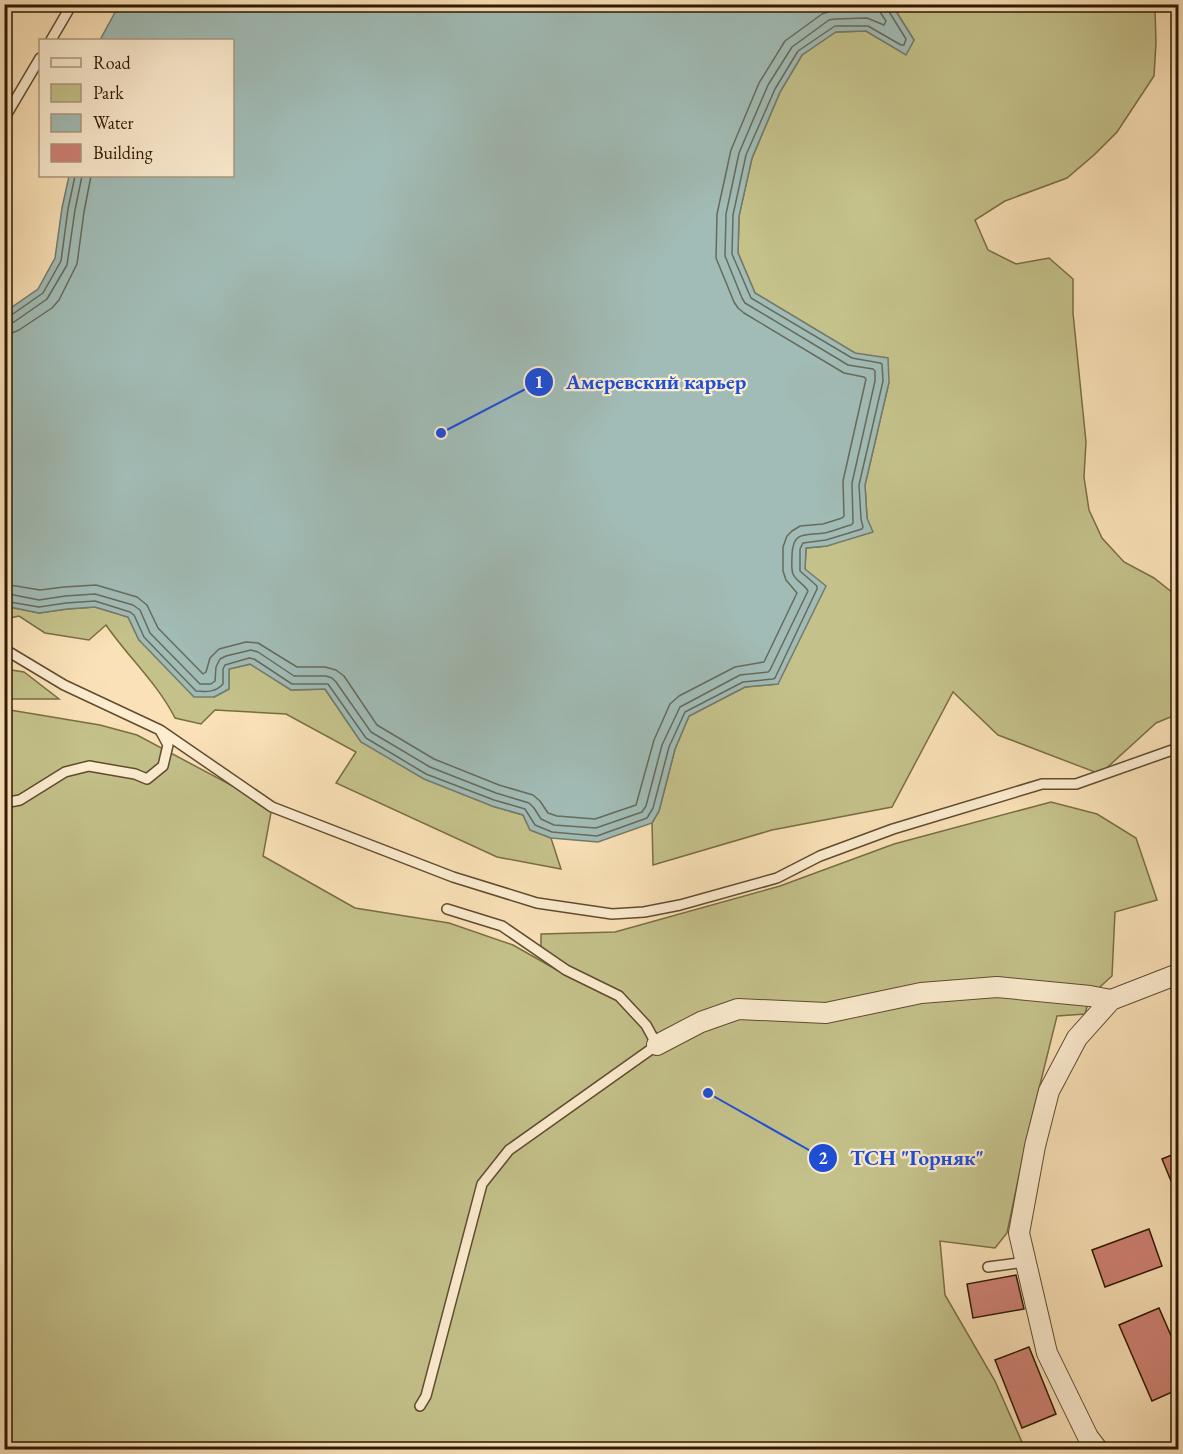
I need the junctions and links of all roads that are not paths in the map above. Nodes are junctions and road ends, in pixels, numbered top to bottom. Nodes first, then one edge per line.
1 (72, 4) edge
2 (52, 39) edge
3 (39, 60) edge
4 (4, 119) edge
5 (4, 649) edge
6 (160, 730) junction
7 (1179, 748) edge
8 (4, 803) edge
9 (447, 909) dead end
10 (1179, 974) edge
11 (1111, 1000) junction
12 (657, 1045) junction
13 (1026, 1262) junction
14 (988, 1267) dead end
15 (420, 1406) dead end
16 (1093, 1445) edge

1 - 2 lane
3 - 4 lane
5 - 6 lane
6 - 7 lane
6 - 8 lane
9 - 12 lane
10 - 11 street
11 - 12 street
11 - 13 street
12 - 15 lane
13 - 14 lane
13 - 16 street

